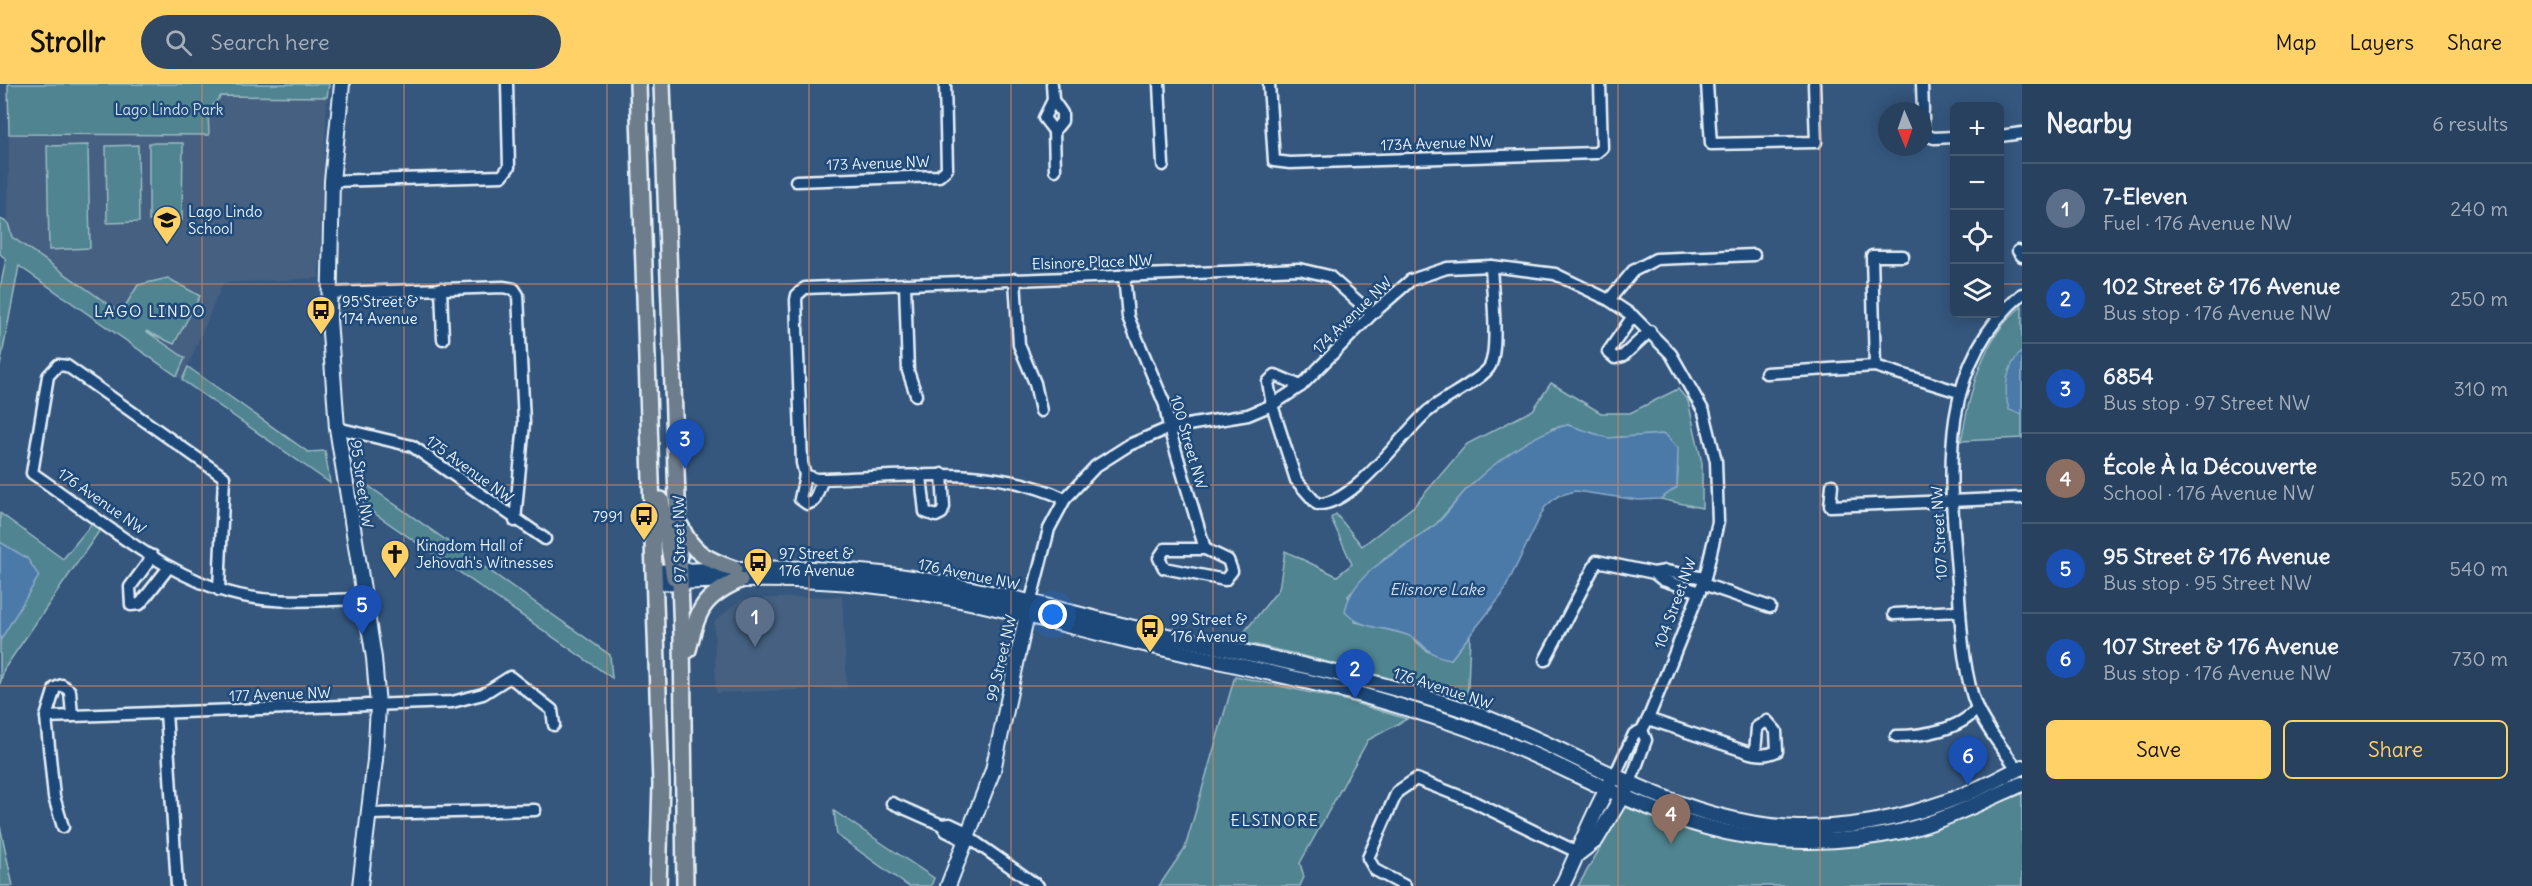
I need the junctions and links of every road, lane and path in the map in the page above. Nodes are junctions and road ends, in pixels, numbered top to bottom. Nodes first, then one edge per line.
1 (342, 84) edge
2 (507, 84) edge
3 (638, 84) edge
4 (662, 84) edge
5 (945, 84) edge
6 (1052, 84) edge
7 (1159, 84) edge
8 (1269, 84) edge
9 (1600, 84) edge
10 (1707, 84) edge
11 (1814, 84) edge
12 (1922, 84) edge
13 (1053, 100) junction
14 (1923, 102) edge
15 (1054, 131) junction
16 (2022, 133) edge
17 (2004, 135) edge
18 (1932, 137) edge
19 (1950, 137) edge
20 (1163, 165) dead end
21 (1055, 170) dead end
22 (332, 181) junction
23 (796, 181) dead end
24 (1754, 255) dead end
25 (1903, 256) dead end
26 (1491, 266) junction
27 (1124, 275) junction
28 (1015, 279) junction
29 (905, 284) junction
30 (441, 288) junction
31 (329, 293) junction
32 (2022, 294) edge
33 (1609, 300) junction
34 (1371, 314) junction
35 (1633, 316) junction
36 (1650, 331) junction
37 (443, 339) dead end
38 (1875, 366) junction
39 (1766, 373) dead end
40 (1301, 386) junction
41 (1959, 392) junction
42 (916, 395) dead end
43 (1272, 405) junction
44 (1041, 411) dead end
45 (1704, 412) joint
46 (650, 426) junction
47 (337, 428) junction
48 (1169, 428) junction
49 (1130, 444) joint
50 (942, 474) junction
51 (805, 475) junction
52 (921, 476) junction
53 (822, 479) junction
54 (1832, 485) dead end
55 (2022, 498) edge
56 (1065, 499) junction
57 (1953, 500) junction
58 (516, 520) junction
59 (679, 521) junction
60 (545, 539) dead end
61 (1205, 549) junction
62 (153, 556) junction
63 (169, 567) junction
64 (677, 575) junction
65 (737, 575) junction
66 (655, 577) junction
67 (1703, 584) junction
68 (219, 590) junction
69 (363, 599) junction
70 (1770, 607) dead end
71 (1028, 610) junction
72 (1960, 611) junction
73 (1894, 614) dead end
74 (1545, 660) dead end
75 (683, 674) junction
76 (378, 706) junction
77 (1977, 708) junction
78 (166, 712) junction
79 (72, 716) junction
80 (46, 717) junction
81 (1648, 719) junction
82 (554, 726) dead end
83 (1642, 730) junction
84 (1896, 736) dead end
85 (1755, 754) dead end
86 (2020, 771) edge
87 (1615, 775) junction
88 (1630, 783) junction
89 (2022, 784) edge
90 (1607, 789) junction
91 (1621, 795) junction
92 (892, 803) dead end
93 (535, 810) dead end
94 (369, 814) junction
95 (63, 826) dead end
96 (968, 837) junction
97 (1579, 853) junction
98 (177, 886) edge
99 (360, 886) edge
100 (658, 886) edge
101 (685, 886) edge
102 (948, 886) edge
103 (1038, 886) edge
104 (1404, 886) edge
105 (1562, 886) edge

1 - 22 street, 95 Street NW
2 - 22 street
3 - 46 main road, 97 Street NW
4 - 59 main road, 97 Street NW
5 - 23 street, 173 Avenue NW
6 - 13 street
7 - 20 street
8 - 9 street, 173A Avenue NW
10 - 11 street
12 - 14 street
13 - 15 street
13 - 15 street
15 - 21 street
16 - 17 street
18 - 19 street
22 - 31 street, 95 Street NW
24 - 33 street
25 - 38 street
26 - 33 street, 174 Avenue NW
26 - 34 street, 174 Avenue NW
26 - 43 street
27 - 28 street, Elsinore Place NW
27 - 34 street, Elsinore Place NW
27 - 48 street, 100 Street NW
28 - 29 street, Elsinore Place NW
28 - 44 street
29 - 42 street
29 - 51 street, Elsinore Place NW
30 - 31 street
30 - 37 street
30 - 58 street
31 - 47 street, 95 Street NW
32 - 41 street, 107 Street NW
33 - 35 street, 174 Avenue NW
34 - 40 street, 174 Avenue NW
35 - 36 street, 174 Avenue NW
35 - 36 street
36 - 45 street, 174 Avenue NW
38 - 39 street
38 - 41 street
40 - 43 street, 174 Avenue NW
40 - 43 street
41 - 57 street, 107 Street NW
43 - 48 street, 174 Avenue NW
45 - 67 street, 104 Street NW
46 - 64 main road
46 - 66 main road, 97 Street NW
47 - 58 street, 175 Avenue NW
47 - 69 street, 95 Street NW
48 - 49 street, 174 Avenue NW
48 - 61 street, 100 Street NW
49 - 56 street, 99 Street NW
50 - 52 street
50 - 52 street
50 - 56 street
51 - 53 street
51 - 53 street
52 - 53 street
54 - 57 street
55 - 57 street
56 - 71 street, 99 Street NW
57 - 72 street, 107 Street NW
58 - 60 street, 175 Avenue NW
59 - 64 main road, 97 Street NW
59 - 65 main road
61 - 61 street
62 - 63 street, 176 Avenue NW
62 - 63 street
62 - 68 street, 176 Avenue NW
63 - 68 street, 176 Avenue NW
64 - 65 street, 176 Avenue NW
64 - 66 street, 176 Avenue NW
64 - 75 main road, 97 Street NW
65 - 71 street, 176 Avenue NW
65 - 75 main road
66 - 100 main road, 97 Street NW
67 - 70 street
67 - 74 street
67 - 81 street, 104 Street NW
68 - 69 street, 176 Avenue NW
69 - 76 street, 95 Street NW
71 - 87 street, 176 Avenue NW
71 - 90 street, 176 Avenue NW
71 - 96 street, 99 Street NW
72 - 73 street
72 - 77 street, 107 Street NW
75 - 101 main road, 97 Street NW
76 - 78 street, 177 Avenue NW
76 - 82 street, 177 Avenue NW
76 - 94 street, 95 Street NW
77 - 84 street
77 - 86 street, 107 Street NW
78 - 79 street, 177 Avenue NW
78 - 98 street
79 - 80 street, 177 Avenue NW
79 - 80 street
80 - 95 street
81 - 83 street, 104 Street NW
81 - 85 street
83 - 87 street, 104 Street NW
83 - 88 street, 104 Street NW
86 - 88 street, 176 Avenue NW
87 - 88 street, 176 Avenue NW
87 - 90 street, 104 Street NW
88 - 91 street, 104 Street NW
89 - 91 street, 176 Avenue NW
90 - 91 street, 176 Avenue NW
90 - 97 street, 104 Street NW
91 - 97 street, 104 Street NW
92 - 96 street
93 - 94 street
94 - 99 street, 95 Street NW
96 - 102 street, 99 Street NW
96 - 103 street
97 - 104 street
97 - 105 street, 104 Street NW

